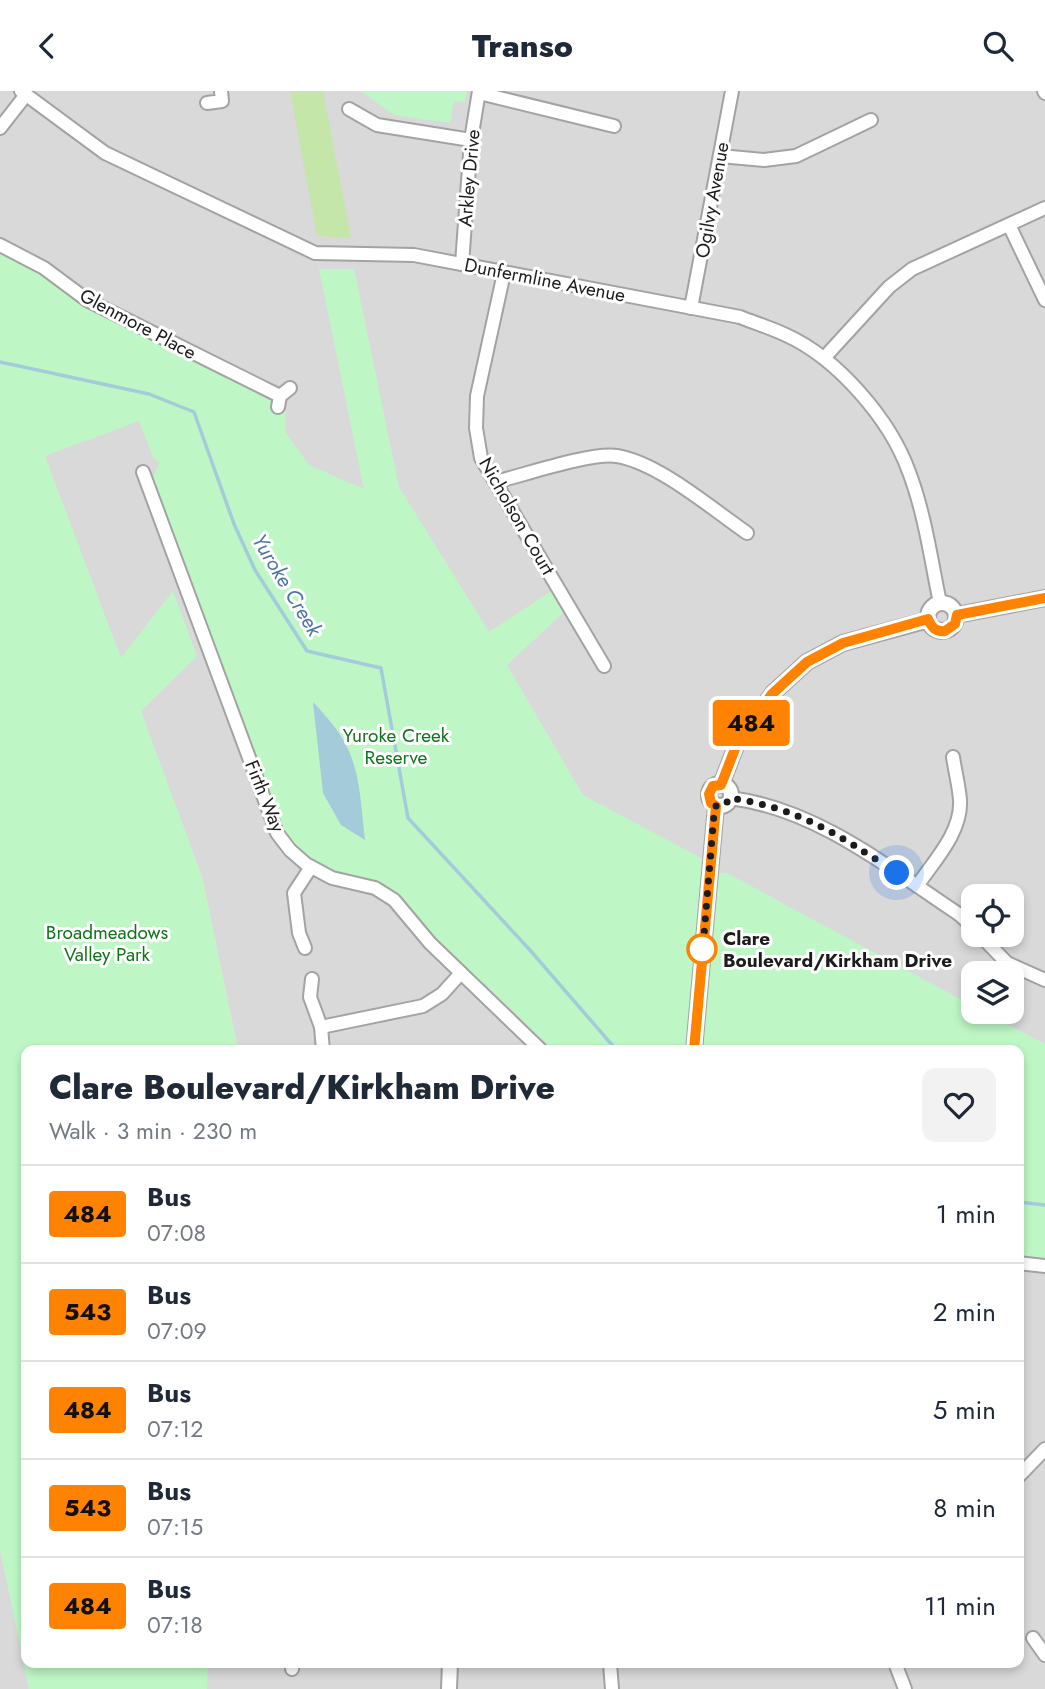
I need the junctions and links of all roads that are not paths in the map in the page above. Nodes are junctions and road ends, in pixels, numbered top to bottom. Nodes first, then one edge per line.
1 (732, 91) edge
2 (479, 92) edge
3 (23, 94) edge
4 (224, 98) edge
5 (206, 103) dead end
6 (349, 109) dead end
7 (871, 120) dead end
8 (614, 126) dead end
9 (0, 128) edge
10 (471, 140) junction
11 (720, 156) junction
12 (1045, 208) edge
13 (1009, 225) junction
14 (0, 245) edge
15 (462, 264) junction
16 (504, 273) junction
17 (1045, 300) edge
18 (691, 308) junction
19 (824, 358) junction
20 (283, 397) dead end
21 (143, 472) dead end
22 (495, 482) junction
23 (747, 533) dead end
24 (1045, 598) edge
25 (940, 603) junction
26 (957, 615) junction
27 (928, 619) junction
28 (604, 666) dead end
29 (953, 757) dead end
30 (721, 785) junction
31 (730, 798) junction
32 (716, 806) junction
33 (311, 867) junction
34 (917, 886) junction
35 (961, 916) edge
36 (992, 947) edge
37 (306, 948) dead end
38 (461, 973) junction
39 (312, 978) dead end
40 (1045, 980) edge
41 (321, 1027) junction
42 (323, 1045) edge
43 (536, 1045) edge
44 (694, 1045) edge
45 (1024, 1264) edge
46 (1045, 1266) edge
47 (1045, 1449) edge
48 (1024, 1471) edge
49 (1033, 1638) dead end
50 (1045, 1655) edge
51 (450, 1668) edge
52 (611, 1668) edge
53 (897, 1668) edge
54 (615, 1688) edge
55 (449, 1689) edge
56 (905, 1689) edge

1 - 11 street, Ogilvy Avenue
2 - 8 street
2 - 10 street, Arkley Drive
3 - 9 street
3 - 15 street, Dunfermline Avenue
4 - 5 street
6 - 10 street
7 - 11 street
10 - 15 street, Arkley Drive
11 - 18 street, Ogilvy Avenue
12 - 13 street
13 - 17 street
13 - 19 street
14 - 20 street, Glenmore Place
15 - 16 street, Dunfermline Avenue
16 - 18 street, Dunfermline Avenue
16 - 22 street, Nicholson Court
18 - 19 street, Dunfermline Avenue
19 - 25 street, Dunfermline Avenue
21 - 33 street, Firth Way
22 - 23 street
22 - 28 street, Nicholson Court
24 - 26 street
25 - 26 street
25 - 27 street
26 - 27 street
27 - 30 street
29 - 34 street
30 - 31 street
30 - 32 street
31 - 32 street
31 - 34 street
32 - 44 street
33 - 37 street
33 - 38 street, Firth Way
34 - 35 street
36 - 40 street
38 - 41 street
38 - 43 street, Firth Way
39 - 41 street
41 - 42 street
45 - 46 street
47 - 48 street
49 - 50 street
51 - 55 street
52 - 54 street
53 - 56 street

